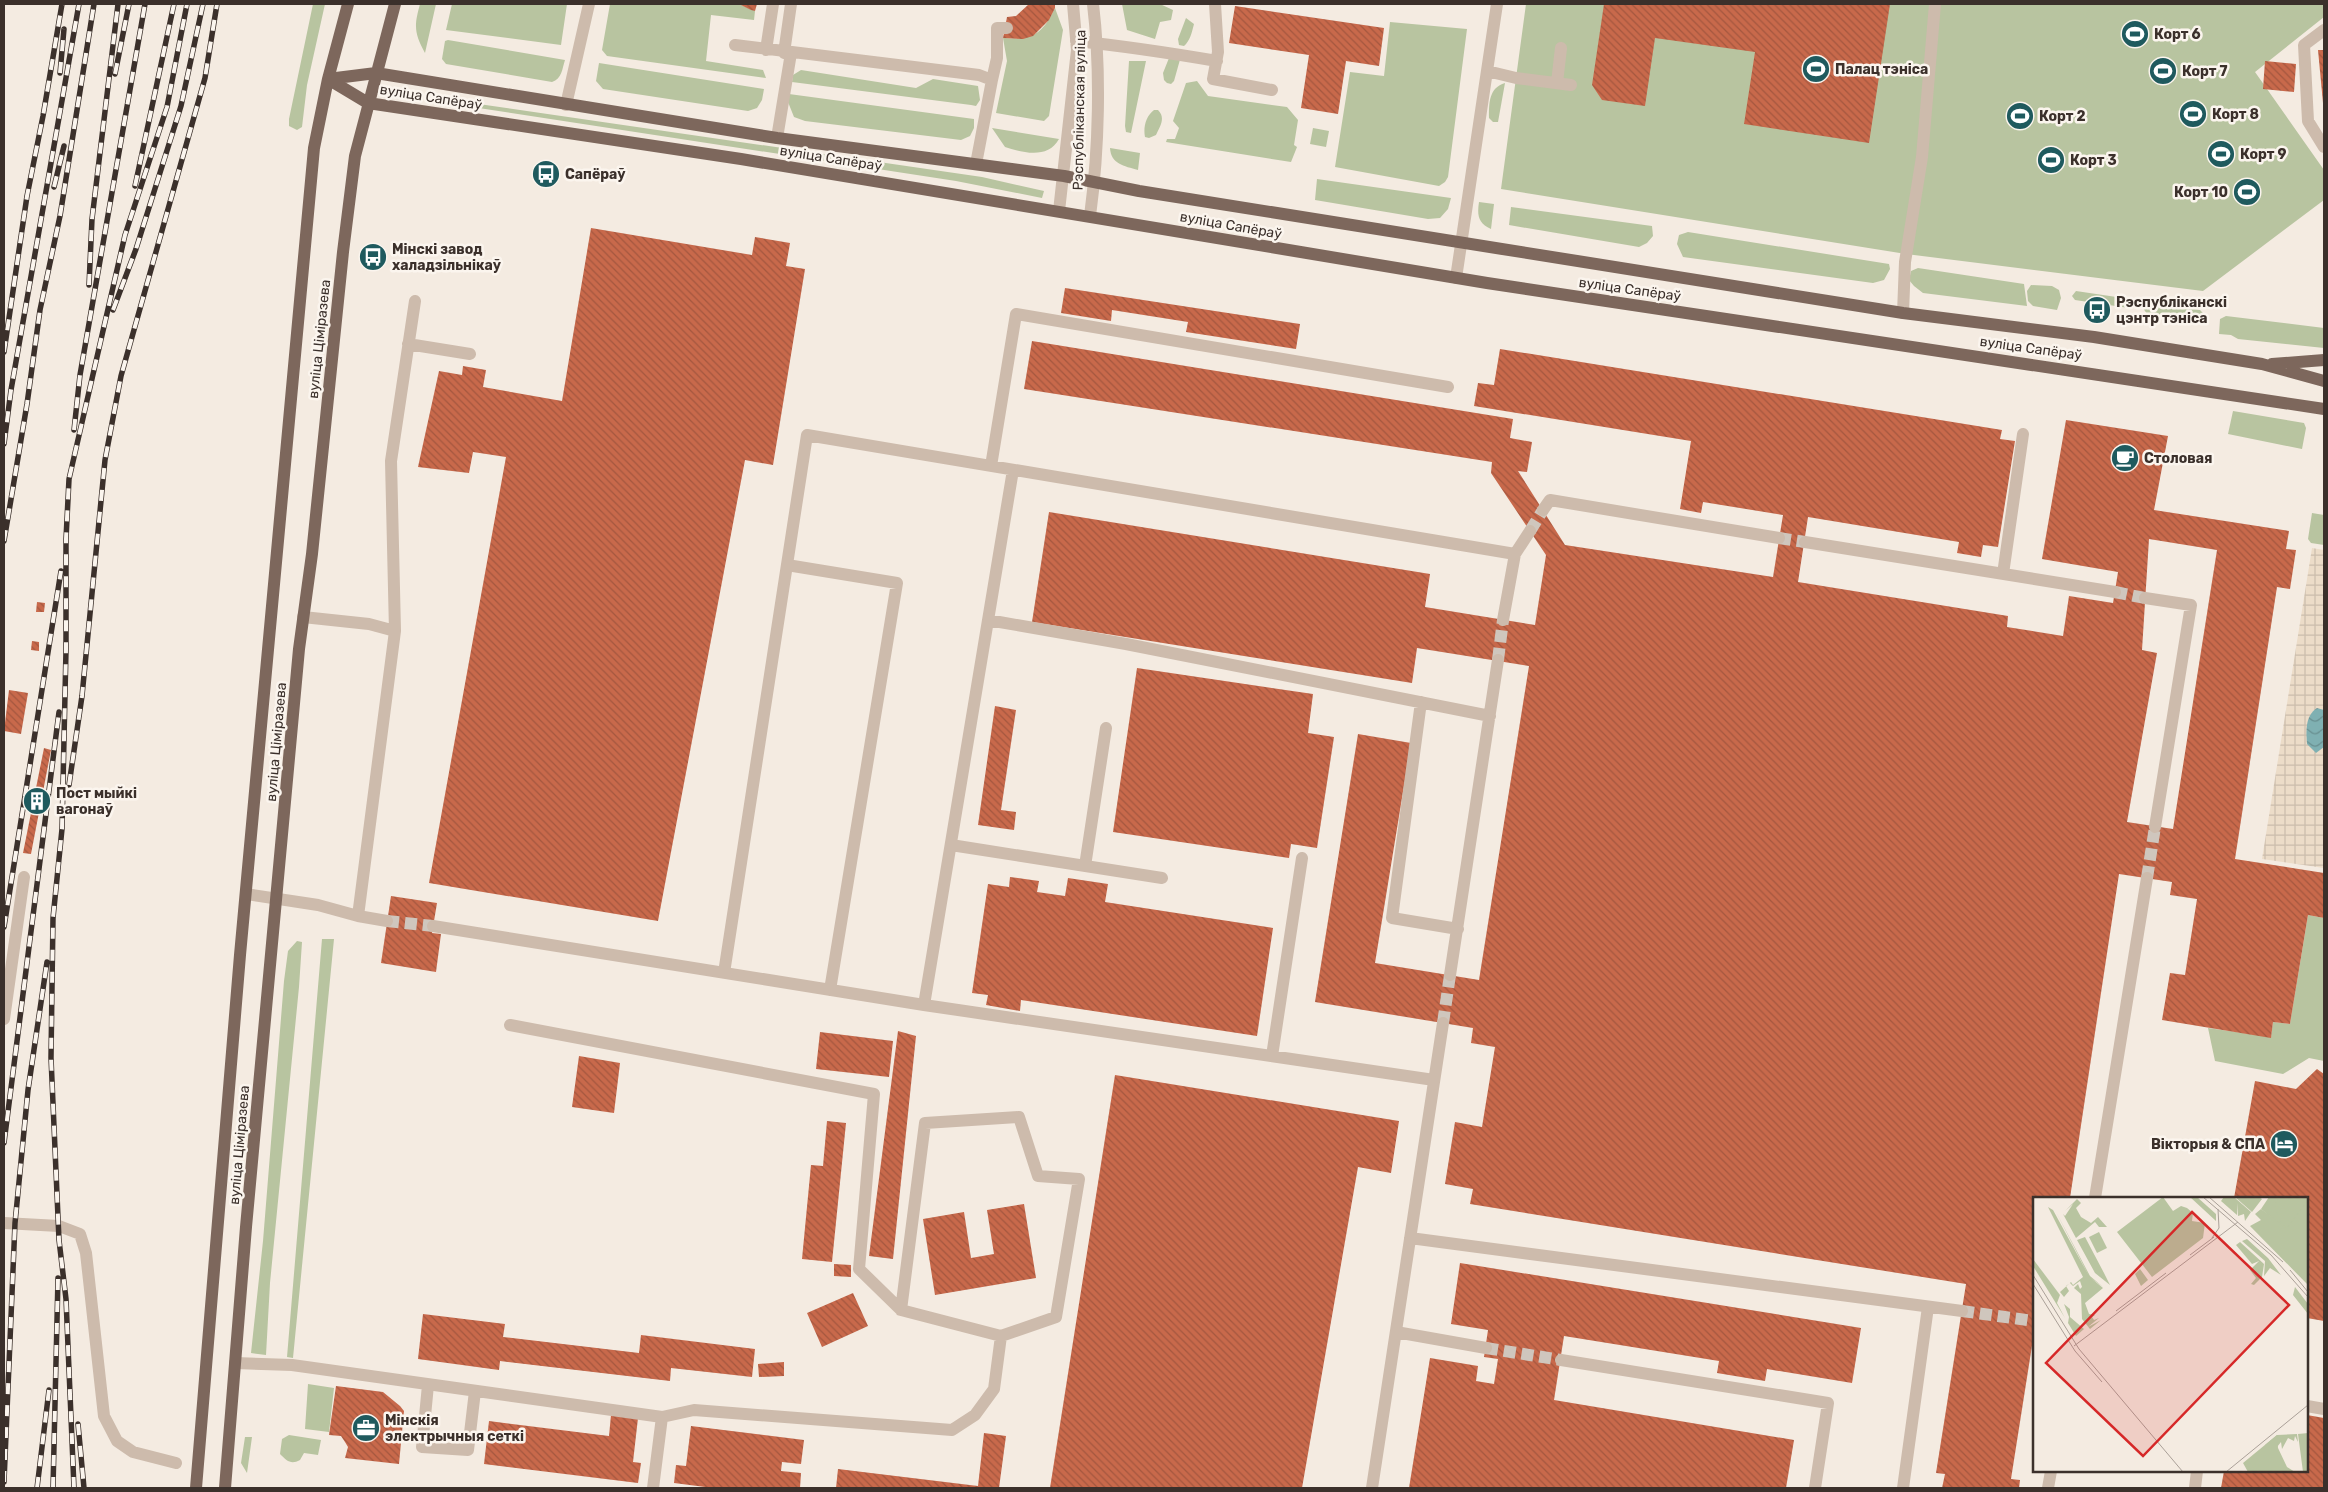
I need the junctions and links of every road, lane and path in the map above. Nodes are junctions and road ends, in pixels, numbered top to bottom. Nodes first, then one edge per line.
1 (348, 4) edge
2 (395, 4) edge
3 (589, 4) edge
4 (773, 4) edge
5 (791, 4) edge
6 (1073, 4) edge
7 (1093, 4) edge
8 (1215, 4) edge
9 (1497, 4) edge
10 (1935, 4) edge
11 (1006, 28) dead end
12 (2324, 30) edge
13 (1076, 41) junction
14 (1098, 43) junction
15 (735, 45) dead end
16 (1561, 48) dead end
17 (766, 50) junction
18 (787, 53) junction
19 (1217, 61) junction
20 (1487, 71) junction
21 (376, 72) junction
22 (328, 79) junction
23 (992, 80) junction
24 (1557, 83) junction
25 (1571, 85) dead end
26 (1272, 90) dead end
27 (368, 103) junction
28 (566, 104) junction
29 (777, 138) junction
30 (2324, 147) edge
31 (976, 164) junction
32 (1064, 176) junction
33 (1094, 183) junction
34 (1059, 211) junction
35 (1090, 216) junction
36 (1461, 242) junction
37 (1456, 278) junction
38 (415, 301) dead end
39 (1903, 313) junction
40 (408, 344) junction
41 (470, 354) dead end
42 (2324, 360) edge
43 (2262, 364) junction
44 (2324, 381) edge
45 (1448, 387) dead end
46 (2324, 408) edge
47 (2023, 434) dead end
48 (990, 466) junction
49 (1013, 470) junction
50 (1543, 510) tunnel mouth
51 (1530, 531) tunnel mouth
52 (1779, 538) tunnel mouth
53 (1805, 542) tunnel mouth
54 (1515, 554) junction
55 (787, 565) junction
56 (2003, 574) junction
57 (2115, 592) tunnel mouth
58 (2145, 598) tunnel mouth
59 (304, 617) junction
60 (988, 620) junction
61 (1503, 620) tunnel mouth
62 (395, 631) junction
63 (1498, 660) tunnel mouth
64 (1421, 702) junction
65 (1490, 716) junction
66 (1106, 728) dead end
67 (2155, 827) tunnel mouth
68 (951, 845) junction
69 (1302, 858) dead end
70 (1085, 866) junction
71 (24, 877) dead end
72 (1162, 878) dead end
73 (2147, 878) tunnel mouth
74 (246, 894) junction
75 (277, 900) junction
76 (358, 916) junction
77 (387, 921) tunnel mouth
78 (433, 926) tunnel mouth
79 (1458, 929) junction
80 (724, 973) junction
81 (1450, 975) tunnel mouth
82 (830, 990) junction
83 (924, 1005) junction
84 (4, 1019) edge
85 (1443, 1023) tunnel mouth
86 (510, 1025) dead end
87 (1272, 1056) junction
88 (1434, 1080) junction
89 (2095, 1197) edge
90 (4, 1223) edge
91 (1410, 1238) junction
92 (1928, 1308) junction
93 (901, 1310) junction
94 (1962, 1311) tunnel mouth
95 (1396, 1332) junction
96 (1001, 1336) junction
97 (1486, 1348) tunnel mouth
98 (1560, 1360) tunnel mouth
99 (235, 1363) junction
100 (428, 1385) junction
101 (475, 1391) junction
102 (2308, 1406) edge
103 (2324, 1409) edge
104 (662, 1417) junction
105 (176, 1463) dead end
106 (2051, 1472) edge
107 (2198, 1472) edge
108 (196, 1488) edge
109 (225, 1488) edge
110 (653, 1488) edge
111 (1372, 1488) edge
112 (1815, 1488) edge
113 (1903, 1488) edge
114 (2048, 1488) edge
115 (2195, 1488) edge

1 - 22 main road, вуліца Ціміразева
2 - 21 main road, вуліца Ціміразева
3 - 28 street
4 - 17 street
5 - 18 street
6 - 13 street, Рэспубліканская вуліца
7 - 14 street, Рэспубліканская вуліца
8 - 19 street
9 - 20 street
10 - 39 street
11 - 23 street
12 - 30 street
13 - 14 street
13 - 32 street, Рэспубліканская вуліца
14 - 19 street
14 - 33 street, Рэспубліканская вуліца
15 - 17 street
16 - 24 street
17 - 18 street
18 - 23 street
18 - 29 street
19 - 26 street
20 - 24 street
20 - 36 street
21 - 22 main road, вуліца Сапёраў
21 - 27 main road, вуліца Ціміразева
21 - 28 main road, вуліца Сапёраў
22 - 27 main road, вуліца Сапёраў
22 - 74 main road, вуліца Ціміразева
23 - 31 street
24 - 25 street
27 - 34 main road, вуліца Сапёраў
27 - 59 main road, вуліца Ціміразева
28 - 29 main road, вуліца Сапёраў
29 - 31 main road, вуліца Сапёраў
31 - 32 main road, вуліца Сапёраў
32 - 33 main road, вуліца Сапёраў
32 - 34 street, Рэспубліканская вуліца
33 - 35 street, Рэспубліканская вуліца
33 - 36 main road, вуліца Сапёраў
34 - 35 main road, вуліца Сапёраў
35 - 37 main road, вуліца Сапёраў
36 - 37 street
36 - 39 main road, вуліца Сапёраў
37 - 46 main road, вуліца Сапёраў
38 - 40 street
39 - 43 main road, вуліца Сапёраў
40 - 41 street
40 - 62 street
42 - 43 main road
43 - 44 main road, вуліца Сапёраў
45 - 48 street
47 - 56 street
48 - 49 street
48 - 55 street
49 - 54 street
49 - 60 street
50 - 52 street
51 - 54 street
53 - 56 street
54 - 61 street
55 - 80 street
55 - 82 street
56 - 57 street
58 - 67 street
59 - 62 street
59 - 75 main road, вуліца Ціміразева
60 - 64 street
60 - 68 street
62 - 76 street
63 - 65 street
64 - 65 street
64 - 79 street
65 - 79 street
66 - 70 street
68 - 70 street
68 - 83 street
69 - 87 street
70 - 72 street
71 - 84 street
73 - 89 street
74 - 75 street
74 - 108 main road, вуліца Ціміразева
75 - 76 street
75 - 99 main road, вуліца Ціміразева
76 - 77 street
78 - 80 street
79 - 81 street
80 - 82 street
82 - 83 street
83 - 87 street
85 - 88 street
86 - 93 street
87 - 88 street
88 - 91 street
90 - 105 street
91 - 92 street
91 - 95 street
92 - 94 street
92 - 113 street
93 - 96 street
93 - 96 street
95 - 97 street
95 - 111 street
96 - 104 street
98 - 112 street
99 - 100 street
99 - 109 main road, вуліца Ціміразева
100 - 101 street
100 - 101 street
101 - 104 street
102 - 103 street
104 - 110 street
106 - 114 street
107 - 115 street

